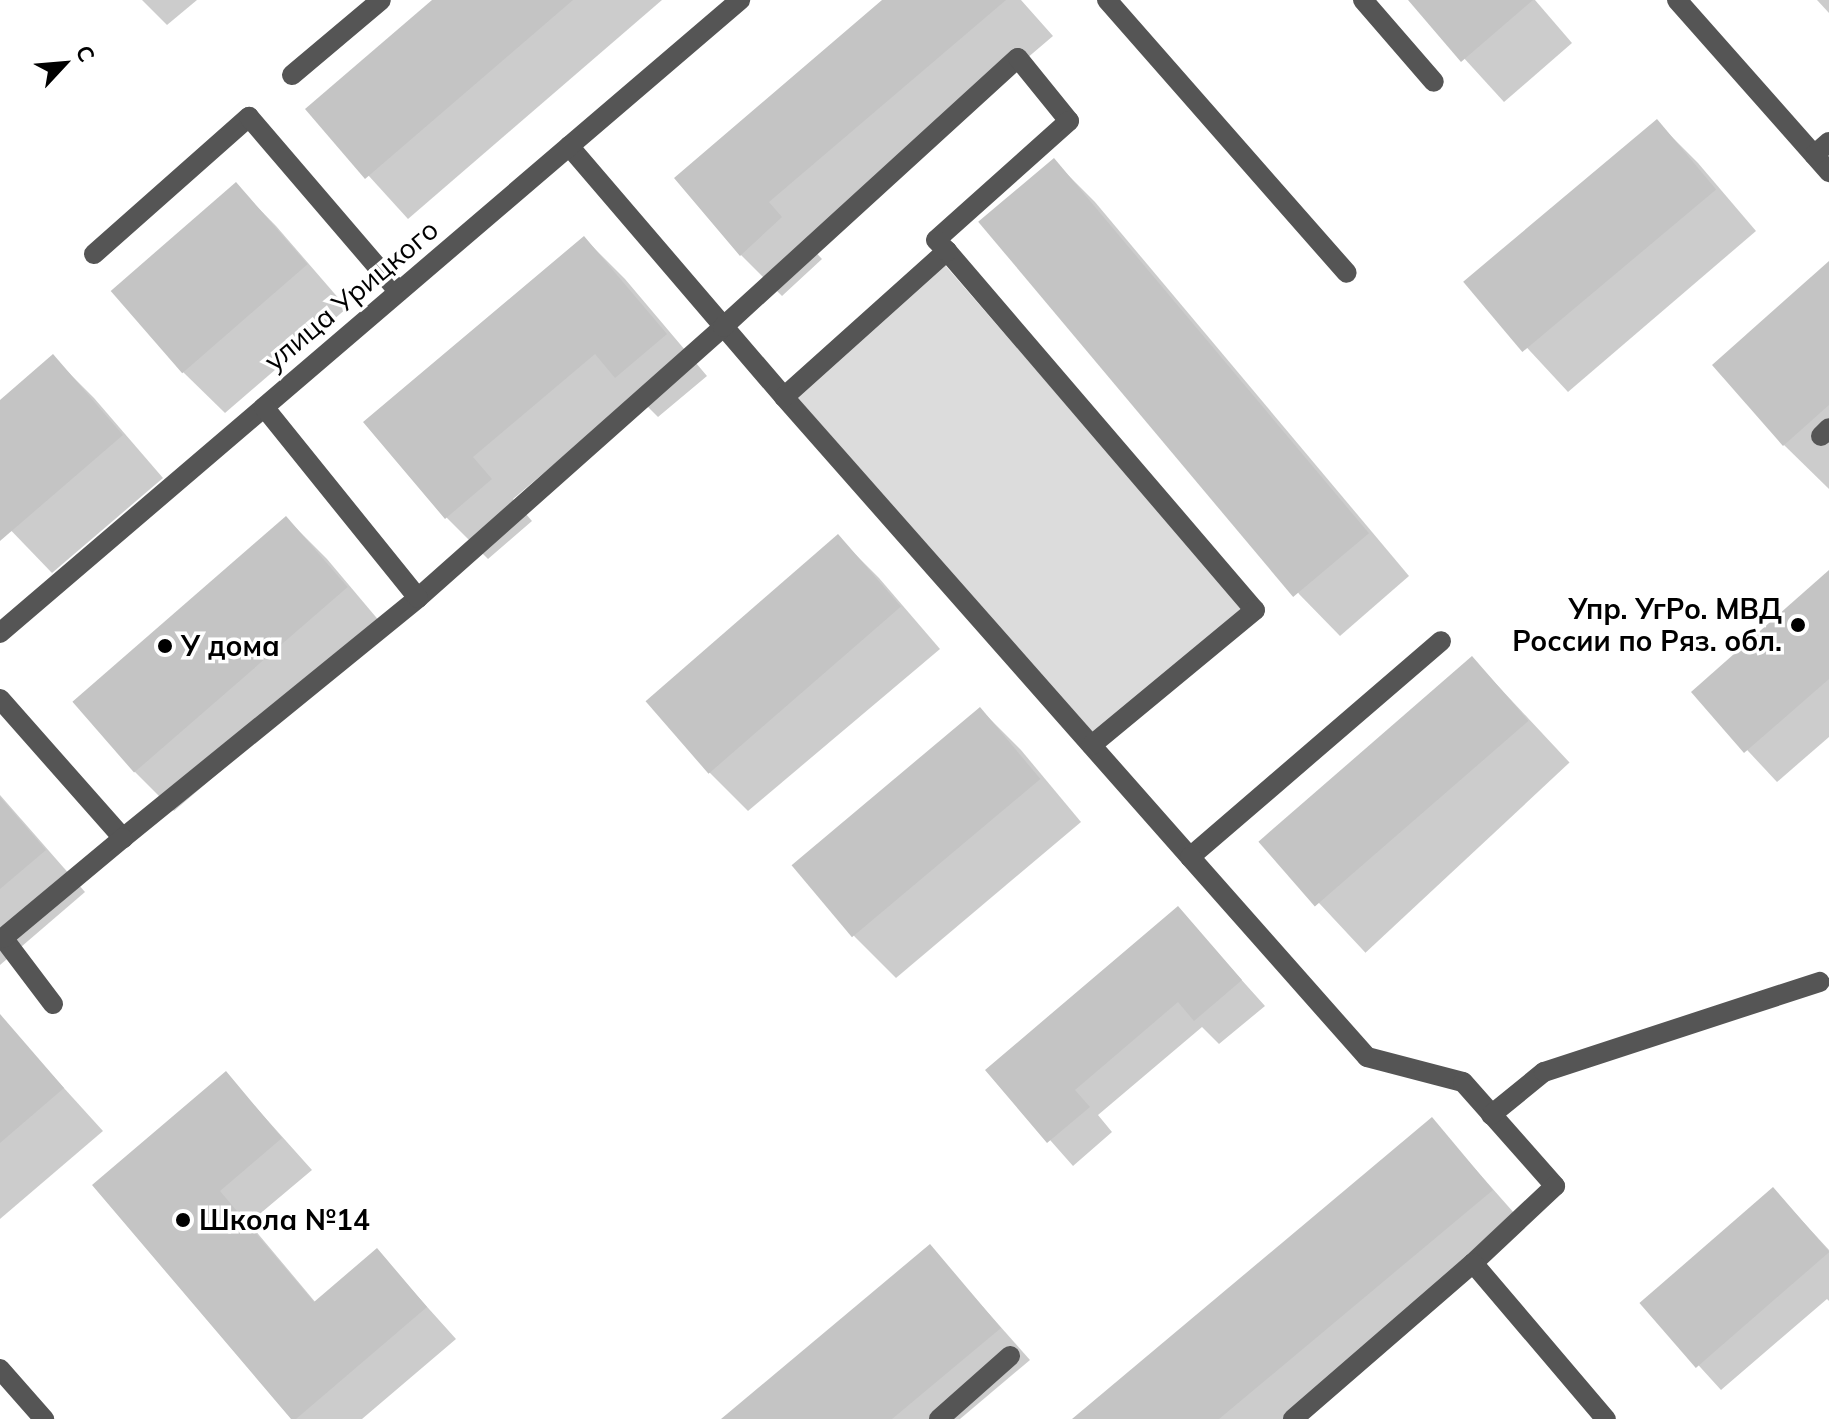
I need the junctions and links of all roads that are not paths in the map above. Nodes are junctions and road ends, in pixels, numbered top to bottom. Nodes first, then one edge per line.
1 (381, 0) edge
2 (740, 0) edge
3 (1107, 0) edge
4 (1363, 0) edge
5 (1677, 0) edge
6 (292, 75) dead end
7 (1434, 82) dead end
8 (569, 146) junction
9 (1821, 148) edge
10 (1829, 172) edge
11 (947, 251) junction
12 (94, 254) dead end
13 (1347, 273) dead end
14 (399, 292) junction
15 (723, 327) junction
16 (784, 397) junction
17 (264, 407) junction
18 (418, 598) junction
19 (0, 633) edge
20 (1441, 641) dead end
21 (0, 699) edge
22 (1092, 745) junction
23 (123, 838) junction
24 (1190, 857) junction
25 (1820, 982) dead end
26 (53, 1004) dead end
27 (1491, 1115) junction
28 (1473, 1263) junction
29 (1010, 1356) dead end
30 (0, 1369) edge
31 (44, 1419) edge
32 (939, 1419) edge
33 (1293, 1419) edge
34 (1606, 1419) edge

1 - 6 street
2 - 8 street, улица Урицкого
3 - 13 street
4 - 7 street
5 - 9 street
8 - 14 street, улица Урицкого
8 - 15 street
9 - 10 street
11 - 15 street
11 - 16 street
11 - 22 street
12 - 14 street
14 - 17 street, улица Урицкого
15 - 16 street
15 - 18 street
16 - 22 street
17 - 18 street
17 - 19 street, улица Урицкого
18 - 23 street
20 - 24 street
21 - 23 street
22 - 24 street
23 - 26 street
24 - 27 street
25 - 27 street
27 - 28 street
28 - 33 street
28 - 34 street
29 - 32 street
30 - 31 street

